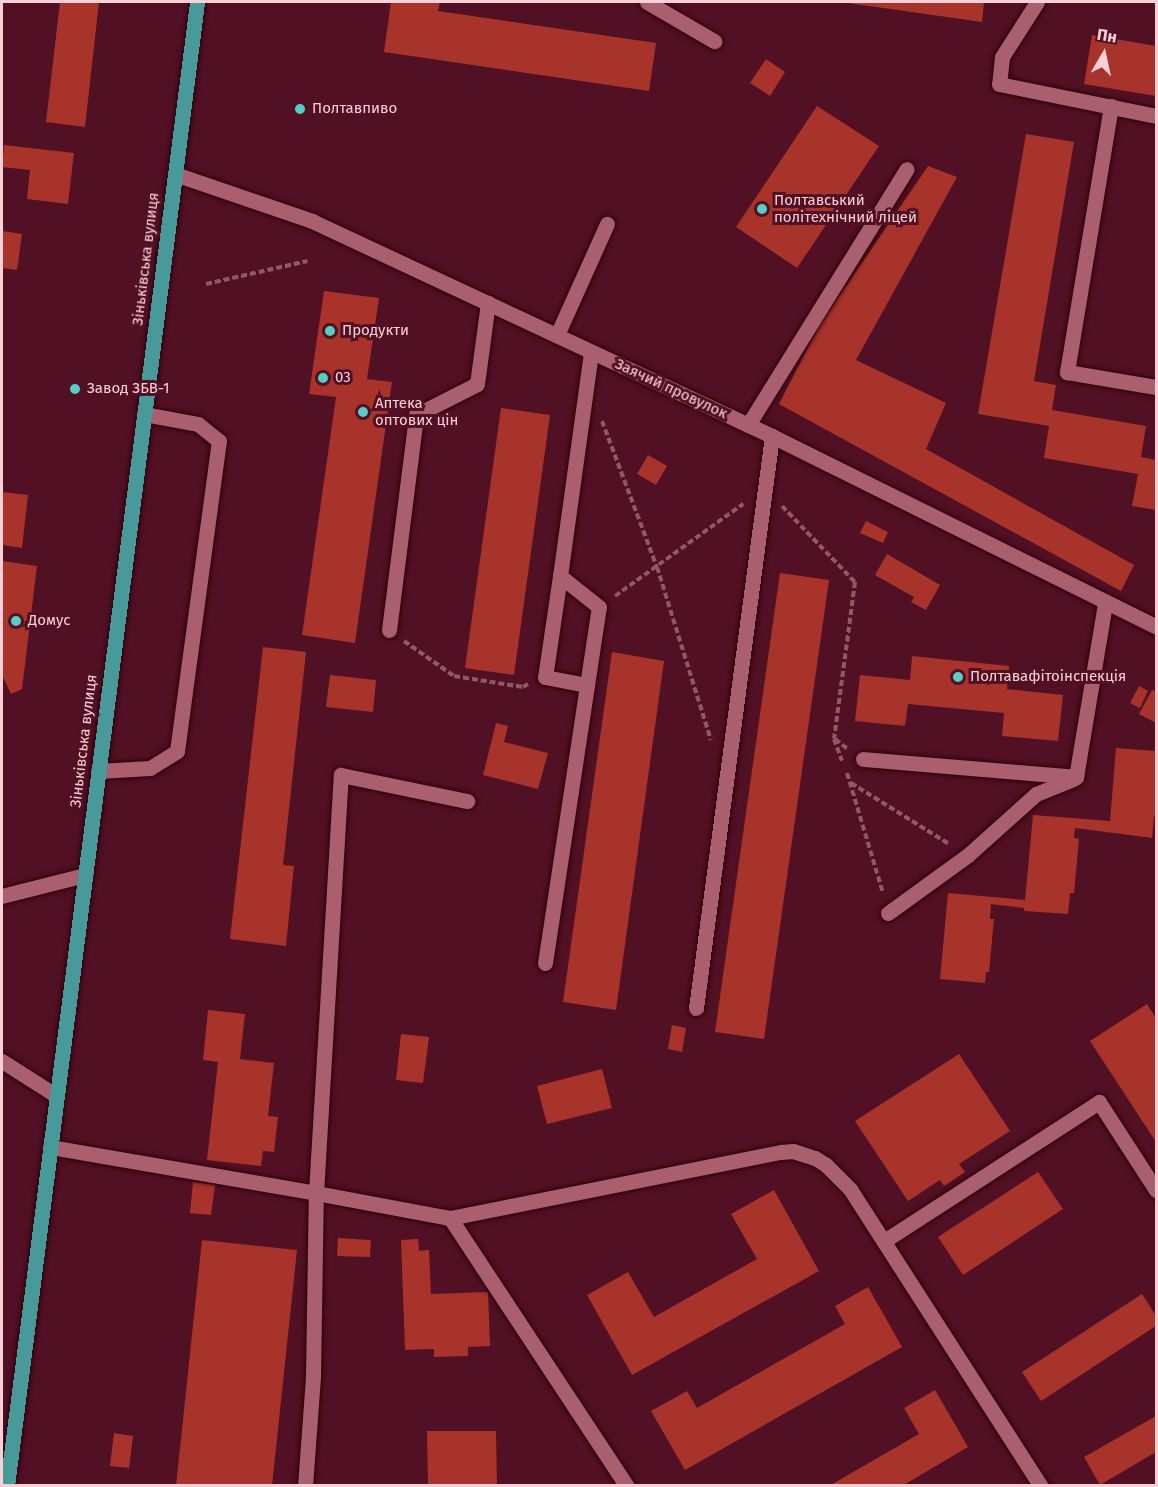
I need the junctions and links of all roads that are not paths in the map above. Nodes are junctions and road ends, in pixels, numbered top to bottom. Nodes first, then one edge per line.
1 (197, 2) edge
2 (647, 2) edge
3 (1037, 2) edge
4 (714, 41) dead end
5 (1111, 106) junction
6 (1156, 116) edge
7 (907, 169) dead end
8 (175, 174) junction
9 (607, 224) dead end
10 (488, 303) junction
11 (557, 335) junction
12 (591, 352) junction
13 (1156, 387) edge
14 (144, 414) junction
15 (748, 425) junction
16 (772, 436) junction
17 (560, 576) junction
18 (1105, 603) junction
19 (1156, 627) edge
20 (388, 630) road end
21 (587, 685) junction
22 (863, 759) dead end
23 (98, 771) junction
24 (1076, 777) junction
25 (467, 801) dead end
26 (85, 875) junction
27 (2, 896) edge
28 (888, 913) dead end
29 (545, 963) dead end
30 (696, 1008) dead end
31 (2, 1061) edge
32 (57, 1096) junction
33 (50, 1146) junction
34 (1156, 1190) edge
35 (316, 1193) junction
36 (450, 1218) junction
37 (884, 1241) junction
38 (7, 1485) edge
39 (305, 1485) edge
40 (627, 1485) edge
41 (1041, 1485) edge

1 - 8 main road, Зіньківська вулиця
2 - 4 street
3 - 5 street
5 - 6 street
5 - 13 street
7 - 15 street
8 - 10 street, Заячий провулок
8 - 14 main road, Зіньківська вулиця
9 - 11 street
10 - 11 street, Заячий провулок
10 - 20 street
11 - 12 street, Заячий провулок
12 - 15 street, Заячий провулок
12 - 17 street
14 - 23 main road, Зіньківська вулиця
14 - 23 street
15 - 16 street, Заячий провулок
16 - 18 street, Заячий провулок
16 - 30 street
17 - 21 street
17 - 21 street
18 - 19 street, Заячий провулок
18 - 24 street
21 - 29 street
22 - 24 street
23 - 26 main road, Зіньківська вулиця
24 - 28 street
25 - 35 street
26 - 27 street
26 - 32 main road, Зіньківська вулиця
31 - 32 street
32 - 33 main road, Зіньківська вулиця
33 - 35 street
33 - 38 main road, Зіньківська вулиця
34 - 37 street
35 - 36 street
35 - 39 street
36 - 37 street
36 - 40 street
37 - 41 street

